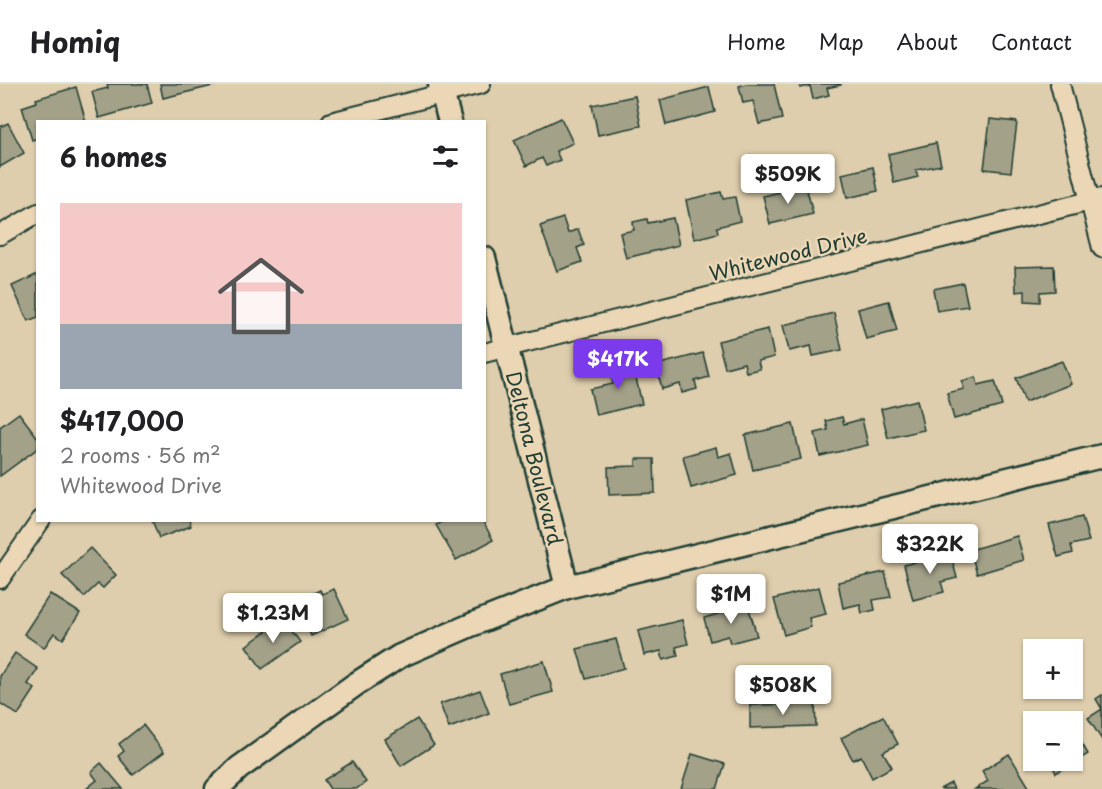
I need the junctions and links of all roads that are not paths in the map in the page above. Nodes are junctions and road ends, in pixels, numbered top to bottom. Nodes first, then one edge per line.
1 (481, 84) edge
2 (1060, 84) edge
3 (442, 89) edge
4 (338, 120) edge
5 (450, 120) edge
6 (1096, 200) edge
7 (36, 214) edge
8 (0, 234) edge
9 (1102, 248) edge
10 (486, 266) edge
11 (507, 347) junction
12 (486, 352) edge
13 (1102, 456) edge
14 (39, 522) edge
15 (0, 579) edge
16 (567, 587) junction
17 (217, 789) edge

1 - 3 street
2 - 6 street
3 - 4 street
3 - 5 street
6 - 9 street
6 - 11 street, Whitewood Drive
7 - 8 street
10 - 11 street, Deltona Boulevard
11 - 12 street, Whitewood Drive
11 - 16 street, Deltona Boulevard
13 - 16 street
14 - 15 street
16 - 17 street

